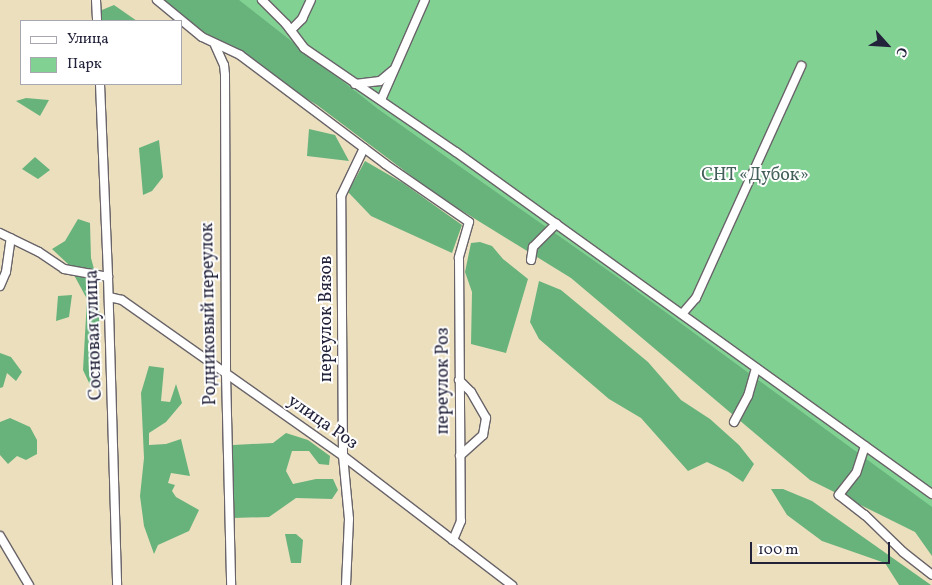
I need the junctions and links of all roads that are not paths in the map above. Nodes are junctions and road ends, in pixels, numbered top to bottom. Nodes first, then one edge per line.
1 (96, 0) edge
2 (157, 0) edge
3 (262, 0) edge
4 (311, 0) edge
5 (425, 0) edge
6 (97, 20) edge
7 (181, 20) edge
8 (182, 21) edge
9 (291, 30) junction
10 (215, 45) junction
11 (801, 66) dead end
12 (395, 68) junction
13 (355, 84) junction
14 (100, 85) edge
15 (381, 100) junction
16 (364, 148) junction
17 (556, 224) junction
18 (0, 233) edge
19 (12, 238) junction
20 (531, 260) dead end
21 (108, 277) junction
22 (0, 286) edge
23 (109, 297) junction
24 (682, 314) junction
25 (756, 368) junction
26 (226, 374) junction
27 (459, 380) junction
28 (734, 422) dead end
29 (865, 446) junction
30 (343, 456) junction
31 (460, 456) junction
32 (932, 494) edge
33 (0, 536) edge
34 (453, 540) junction
35 (932, 574) edge
36 (28, 585) edge
37 (117, 585) edge
38 (231, 585) edge
39 (346, 585) edge
40 (512, 585) edge

1 - 6 street
2 - 7 street
3 - 9 street
4 - 9 street
5 - 12 street
8 - 10 street
9 - 13 street
10 - 16 street
10 - 26 street, Родниковый переулок
11 - 24 street
12 - 13 street
12 - 15 street
13 - 15 street
14 - 21 street, Сосновая улица
15 - 17 street
16 - 27 street, переулок Роз
16 - 30 street, переулок Вязов
17 - 20 street
17 - 24 street
18 - 19 street
19 - 21 street
19 - 22 street
21 - 23 street, Сосновая улица
23 - 26 street, улица Роз
23 - 37 street, Сосновая улица
24 - 25 street
25 - 28 street
25 - 29 street
26 - 30 street, улица Роз
26 - 38 street, Родниковый переулок
27 - 31 street, переулок Роз
27 - 31 street
29 - 32 street
29 - 35 street
30 - 34 street, улица Роз
30 - 39 street, переулок Вязов
31 - 34 street, переулок Роз
33 - 36 street
34 - 40 street, улица Роз

